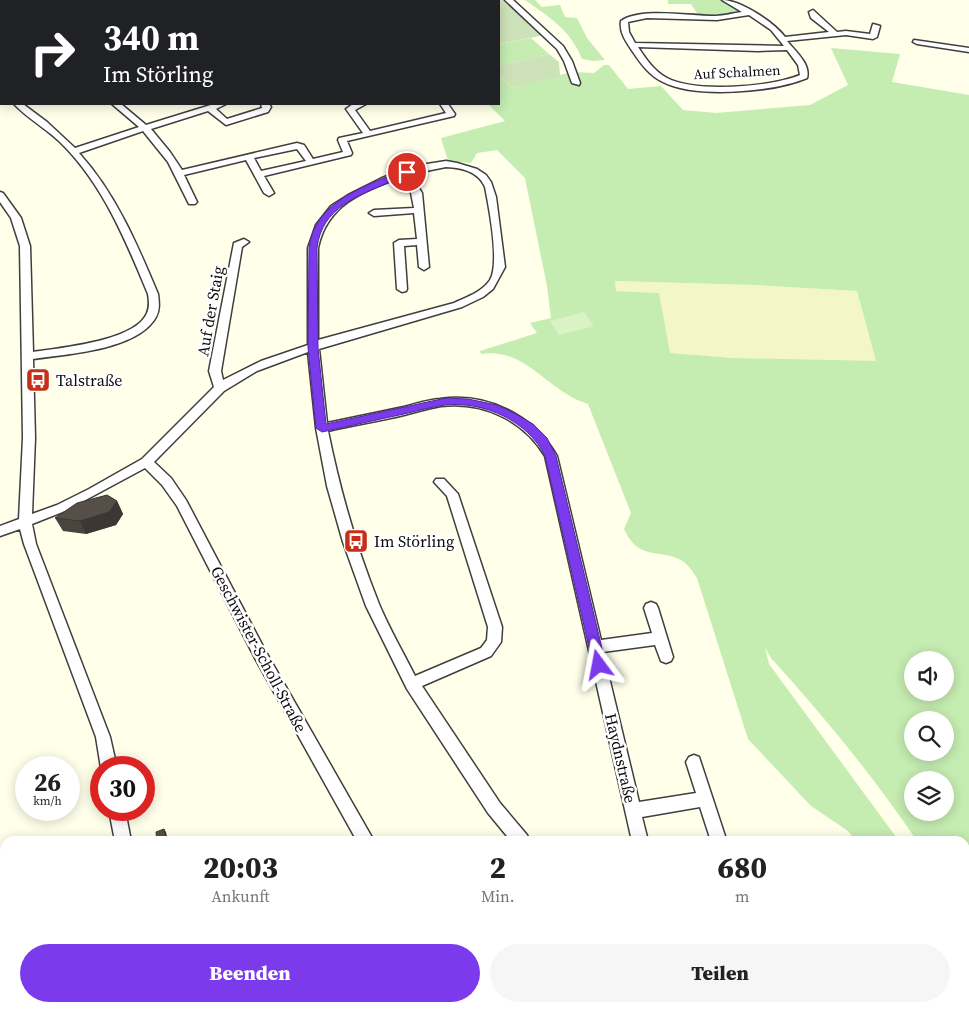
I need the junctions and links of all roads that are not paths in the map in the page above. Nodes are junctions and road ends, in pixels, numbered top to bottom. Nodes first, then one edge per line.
1 (509, 0) edge
2 (726, 0) edge
3 (813, 12) dead end
4 (749, 13) junction
5 (876, 26) dead end
6 (834, 33) junction
7 (782, 39) junction
8 (917, 42) dead end
9 (633, 46) junction
10 (789, 48) junction
11 (969, 50) edge
12 (576, 83) dead end
13 (19, 105) edge
14 (117, 105) edge
15 (219, 105) edge
16 (266, 105) edge
17 (358, 105) edge
18 (445, 105) edge
19 (210, 108) junction
20 (145, 128) junction
21 (368, 134) junction
22 (76, 151) junction
23 (249, 157) junction
24 (311, 162) junction
25 (180, 173) junction
26 (259, 174) junction
27 (400, 174) junction
28 (269, 193) dead end
29 (0, 195) edge
30 (192, 202) dead end
31 (419, 210) junction
32 (374, 213) dead end
33 (244, 242) dead end
34 (422, 242) junction
35 (424, 267) dead end
36 (402, 289) dead end
37 (313, 348) junction
38 (28, 356) junction
39 (220, 388) junction
40 (322, 428) junction
41 (146, 462) junction
42 (440, 482) dead end
43 (25, 522) junction
44 (0, 531) edge
45 (651, 608) dead end
46 (660, 638) junction
47 (595, 647) junction
48 (666, 656) dead end
49 (412, 684) junction
50 (106, 756) edge
51 (694, 762) dead end
52 (706, 799) junction
53 (633, 811) junction
54 (119, 821) edge
55 (122, 836) edge
56 (363, 836) edge
57 (517, 836) edge
58 (639, 836) edge
59 (717, 836) dead end

1 - 12 street
2 - 4 street, Auf Schalmen
3 - 6 street
4 - 7 street, Auf Schalmen
4 - 9 street, Auf Schalmen
5 - 6 street
6 - 7 street
7 - 10 street, Auf Schalmen
8 - 11 street
9 - 10 street
9 - 10 street, Auf Schalmen
13 - 22 street
14 - 20 street
15 - 19 street
16 - 19 street
17 - 21 street
18 - 21 street
19 - 20 street
20 - 22 street
20 - 25 street
21 - 24 street
22 - 38 street
23 - 24 street
23 - 25 street
23 - 26 street
24 - 26 street
25 - 30 street
26 - 28 street
27 - 31 street
27 - 37 street
27 - 37 street
29 - 38 street
31 - 32 street
31 - 34 street
33 - 39 street, Auf der Staig
34 - 35 street
34 - 36 street
37 - 39 street
37 - 40 street
38 - 43 street
39 - 41 street
40 - 47 street, Haydnstraße
40 - 49 street
41 - 43 street
41 - 56 street, Geschwister-Scholl-Straße
42 - 49 street
43 - 44 street
43 - 50 street
45 - 46 street
46 - 47 street
46 - 48 street
47 - 53 street, Haydnstraße
49 - 57 street
51 - 52 street
52 - 53 street, Haydnstraße
52 - 59 street
53 - 58 street, Haydnstraße
54 - 55 street

